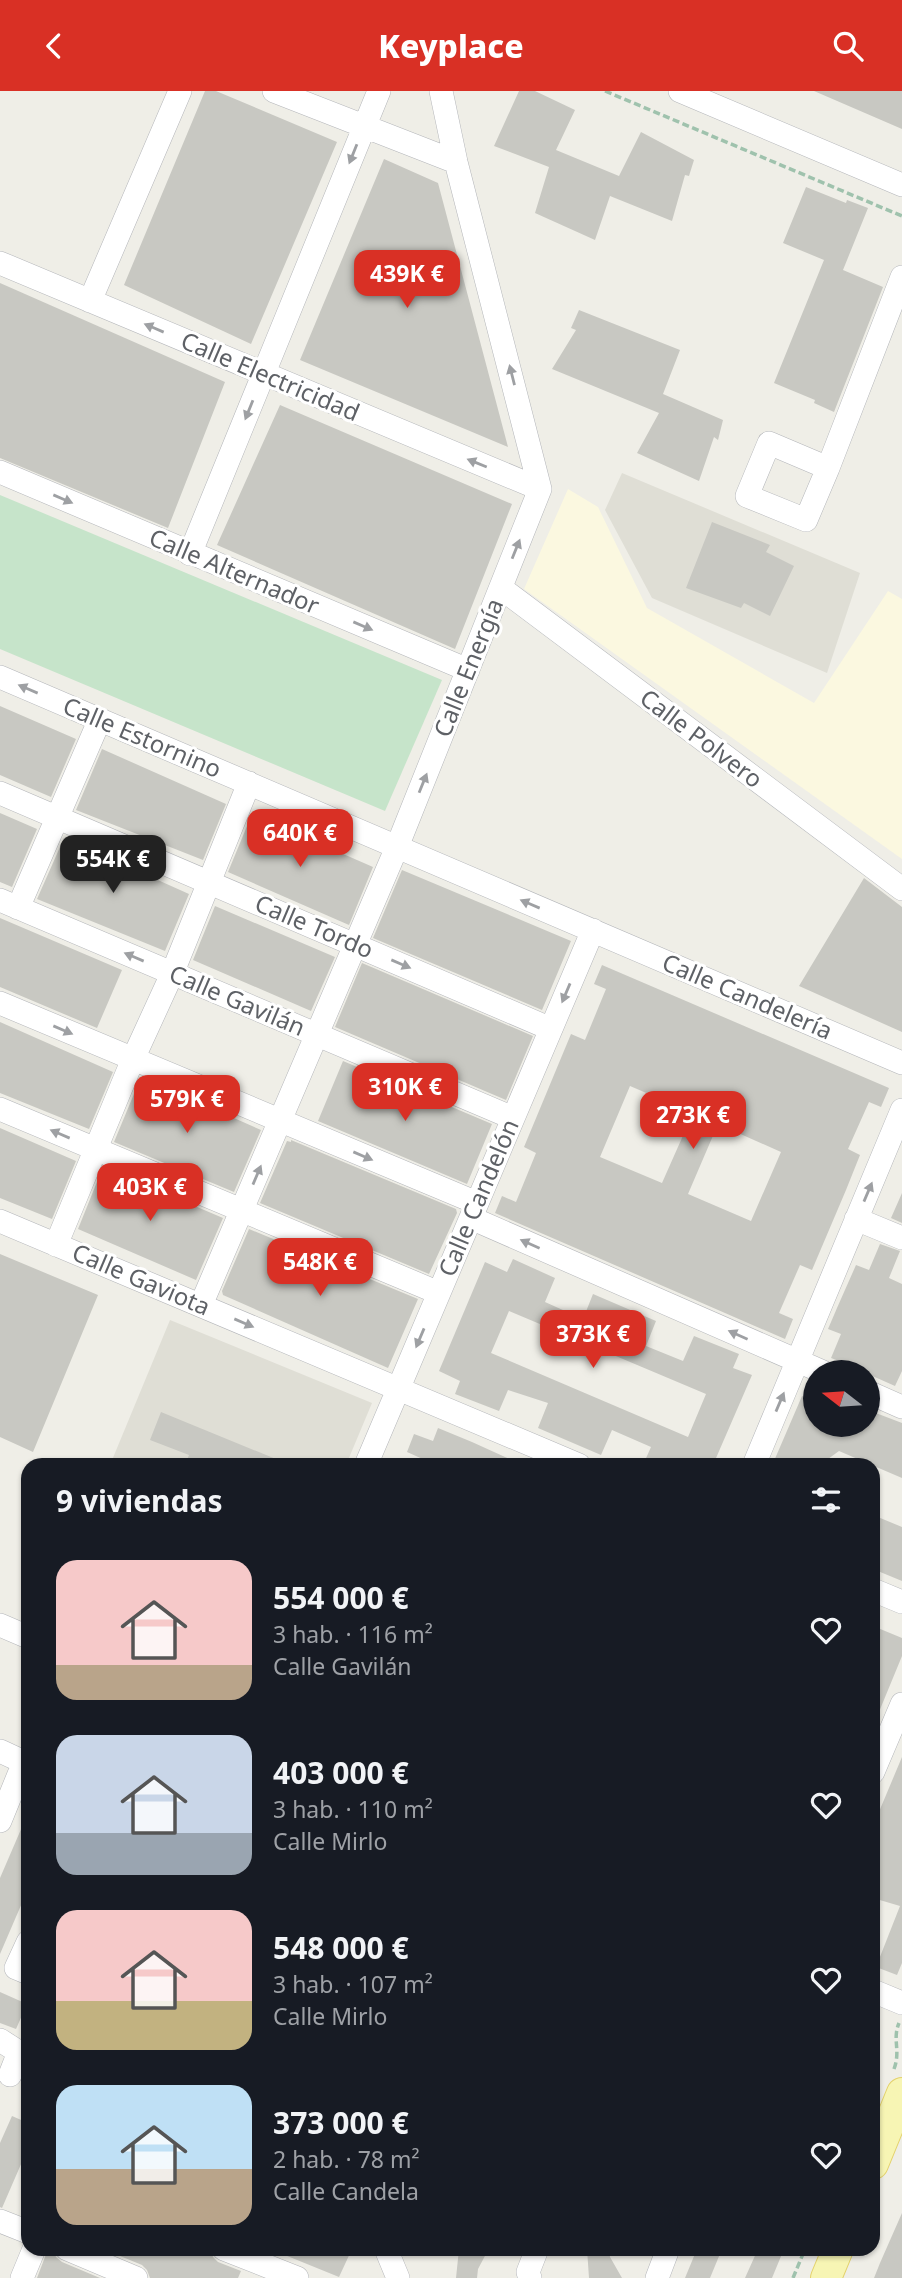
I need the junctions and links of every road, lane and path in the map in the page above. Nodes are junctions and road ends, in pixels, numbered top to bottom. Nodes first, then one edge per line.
1 (180, 91) edge
2 (275, 91) edge
3 (379, 91) edge
4 (441, 91) edge
5 (605, 91) edge
6 (680, 91) edge
7 (365, 126) junction
8 (456, 162) junction
9 (902, 185) edge
10 (902, 216) edge
11 (0, 263) edge
12 (902, 277) edge
13 (90, 300) junction
14 (263, 375) junction
15 (828, 468) dead end
16 (0, 472) edge
17 (540, 489) junction
18 (190, 554) junction
19 (501, 588) junction
20 (468, 670) junction
21 (0, 677) edge
22 (100, 719) junction
23 (249, 783) junction
24 (0, 793) edge
25 (57, 817) junction
26 (397, 847) junction
27 (208, 881) junction
28 (902, 889) edge
29 (9, 904) edge
30 (593, 930) junction
31 (355, 945) junction
32 (172, 974) junction
33 (0, 1003) edge
34 (551, 1029) junction
35 (317, 1035) junction
36 (133, 1059) junction
37 (902, 1063) edge
38 (0, 1109) edge
39 (902, 1110) edge
40 (513, 1118) junction
41 (280, 1121) junction
42 (96, 1149) junction
43 (242, 1210) junction
44 (474, 1211) junction
45 (856, 1219) junction
46 (0, 1221) edge
47 (902, 1238) edge
48 (56, 1245) junction
49 (439, 1293) junction
50 (201, 1305) junction
51 (797, 1361) junction
52 (803, 1364) edge
53 (399, 1388) junction
54 (880, 1397) edge
55 (902, 1407) edge
56 (369, 1458) edge
57 (563, 1458) edge
58 (757, 1458) edge
59 (880, 1593) edge
60 (902, 1602) edge
61 (0, 1625) edge
62 (21, 1634) edge
63 (902, 1704) edge
64 (0, 1751) edge
65 (880, 1756) edge
66 (21, 1761) edge
67 (21, 1774) edge
68 (0, 1821) edge
69 (880, 1996) edge
70 (901, 2010) edge
71 (16, 2050) edge
72 (10, 2075) dead end
73 (896, 2085) edge
74 (880, 2140) edge
75 (0, 2221) edge
76 (21, 2230) edge
77 (25, 2256) edge
78 (84, 2256) edge
79 (242, 2256) edge
80 (389, 2256) edge
81 (535, 2256) edge
82 (665, 2256) edge
83 (802, 2256) edge
84 (835, 2256) edge
85 (529, 2275) edge
86 (22, 2278) edge
87 (136, 2278) edge
88 (298, 2278) edge
89 (398, 2278) edge
90 (657, 2278) edge
91 (793, 2278) edge
92 (827, 2278) edge

1 - 13 street
2 - 7 street
3 - 7 street
4 - 8 street
5 - 10 path
6 - 9 street
7 - 8 street
7 -> 14 street
17 -> 8 street
11 - 13 street, Calle Electricidad
12 - 15 street
14 -> 13 street, Calle Electricidad
17 -> 14 street, Calle Electricidad
14 -> 18 street
16 -> 18 street, Calle Alternador
19 -> 17 street, Calle Energía
18 -> 20 street, Calle Alternador
19 - 20 street, Calle Energía
19 - 28 street, Calle Polvero
26 -> 20 street, Calle Energía
22 -> 21 street, Calle Estornino
22 - 23 street, Calle Estornino
22 - 25 street
23 - 26 street, Calle Estornino
23 - 27 street
24 - 25 street, Calle Tordo
25 - 27 street, Calle Tordo
25 - 29 street
30 -> 26 street, Calle Estornino
26 - 31 street, Calle Energía
27 - 31 street, Calle Tordo
27 - 32 street
32 -> 29 street, Calle Gavilán
30 -> 34 street, Calle Candelón
30 - 37 street, Calle Candelería
31 -> 34 street, Calle Tordo
31 - 35 street, Calle Energía
32 - 35 street, Calle Gavilán
32 - 36 street
33 -> 36 street
34 - 40 street, Calle Candelón
35 - 40 street, Calle Gavilán
35 - 41 street, Calle Energía
36 - 41 street
36 - 42 street
42 -> 38 street
45 -> 39 street
40 - 44 street, Calle Candelón
43 -> 41 street, Calle Energía
41 -> 44 street
42 - 43 street
42 - 48 street
43 - 49 street
43 - 50 street, Calle Energía
44 - 49 street, Calle Candelón
51 -> 44 street
45 - 47 street
45 - 51 street
46 - 48 street, Calle Gaviota
48 - 50 street, Calle Gaviota
49 -> 53 street, Calle Candelón
50 -> 53 street, Calle Gaviota
51 - 52 street
58 -> 51 street
53 - 56 street, Calle Candelón
53 - 57 street, Calle Gaviota
54 - 55 street
59 - 60 street
61 - 62 street
63 - 65 street
64 - 66 street
67 - 68 street
69 - 70 street
70 - 73 path
71 - 72 street
73 - 74 main road
75 - 76 street
77 - 86 street
78 - 87 street
79 - 88 street
80 - 89 street
81 - 85 street
82 - 90 street
83 - 91 path
84 - 92 main road

